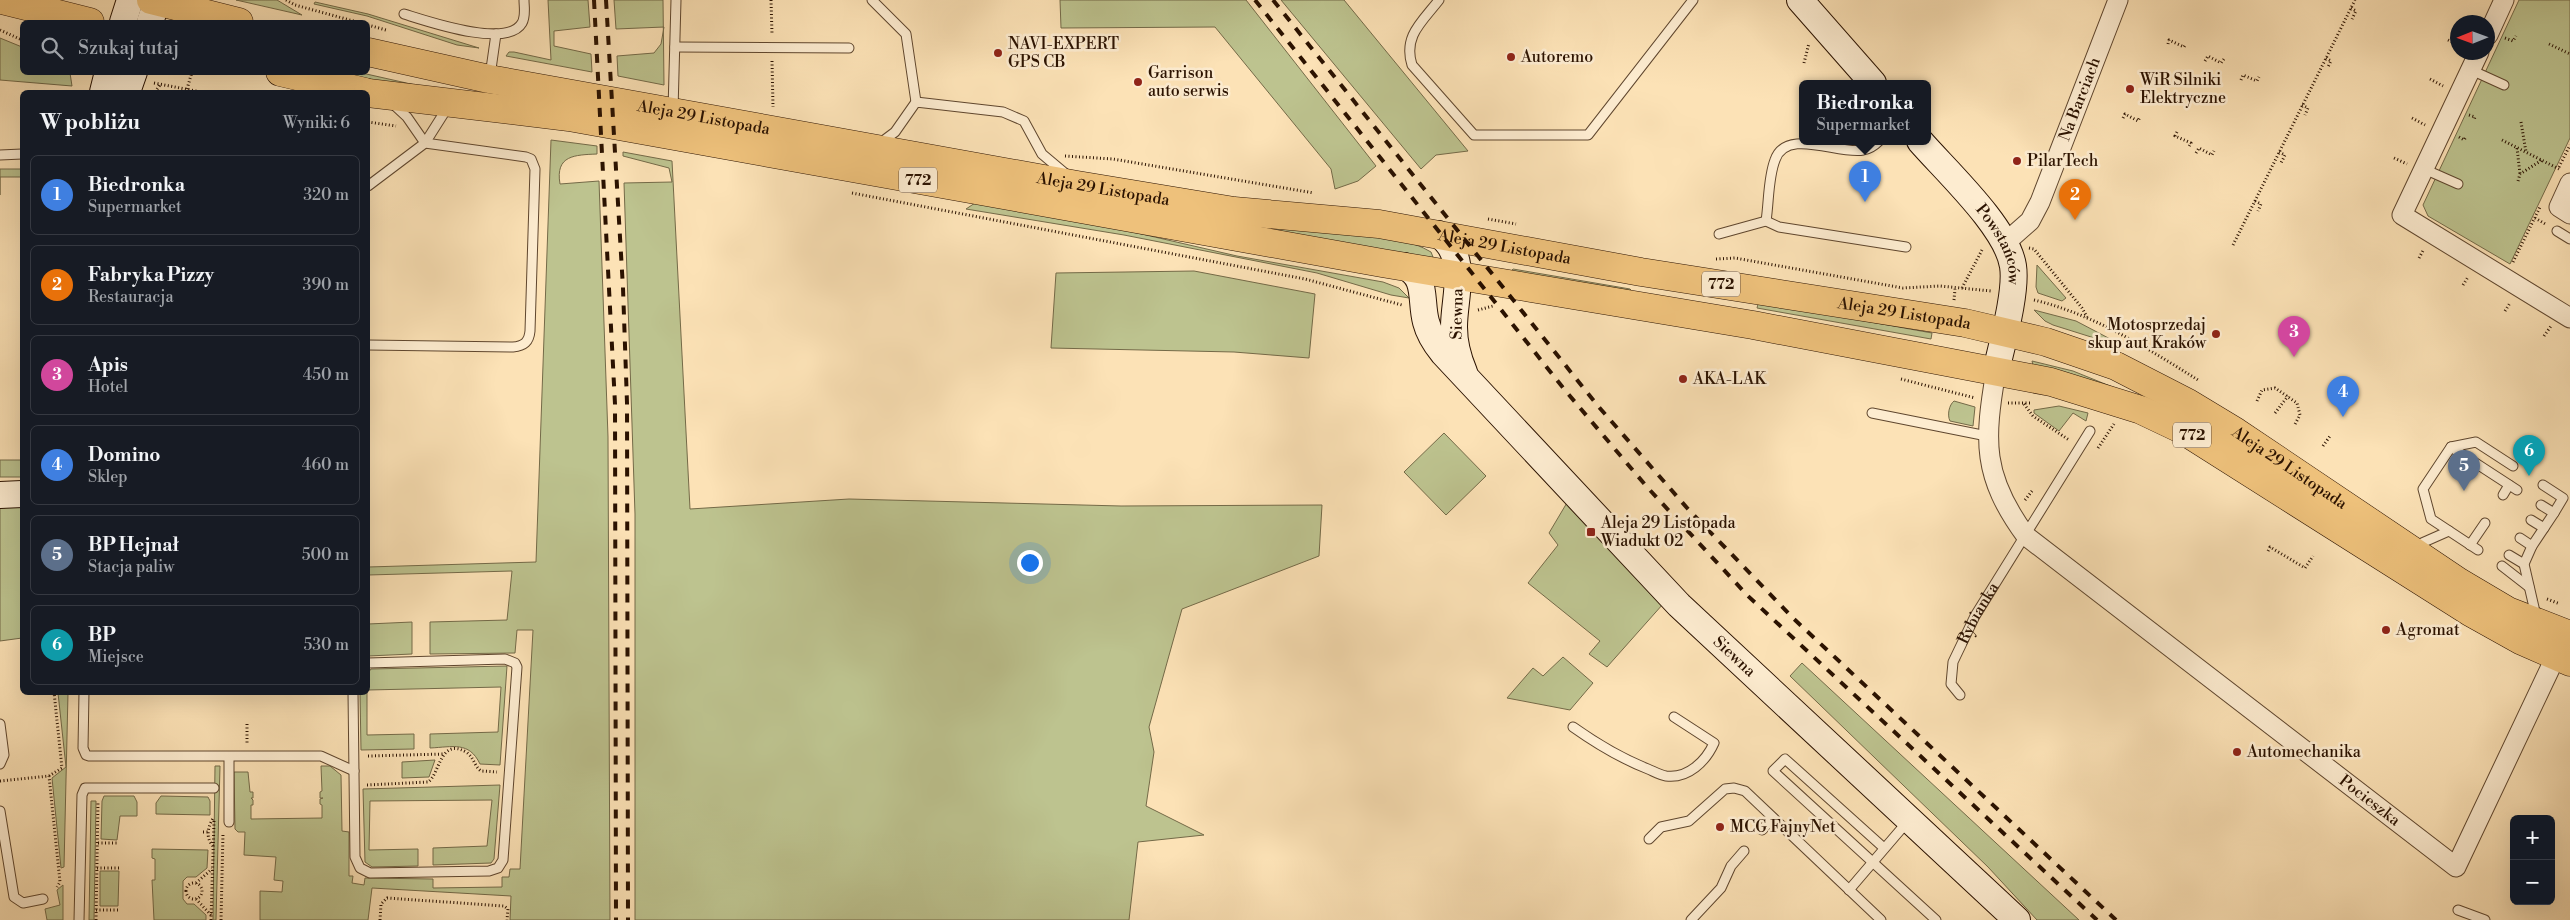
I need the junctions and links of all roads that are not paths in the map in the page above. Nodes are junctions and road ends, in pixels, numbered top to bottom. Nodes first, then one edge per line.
1 (2, 0) edge
2 (130, 0) edge
3 (524, 0) edge
4 (676, 0) edge
5 (872, 0) edge
6 (1439, 0) edge
7 (1693, 0) edge
8 (1800, 0) edge
9 (2118, 0) edge
10 (2504, 0) edge
11 (154, 6) edge
12 (404, 14) dead end
13 (82, 20) edge
14 (124, 20) edge
15 (229, 20) edge
16 (2495, 20) edge
17 (496, 34) junction
18 (676, 47) junction
19 (849, 48) dead end
20 (370, 52) edge
21 (2475, 60) edge
22 (2471, 70) junction
23 (107, 75) edge
24 (293, 75) edge
25 (489, 79) junction
26 (1870, 80) edge
27 (2504, 85) dead end
28 (104, 90) edge
29 (356, 90) edge
30 (370, 93) edge
31 (370, 94) edge
32 (916, 102) junction
33 (467, 104) junction
34 (672, 113) junction
35 (425, 143) junction
36 (1799, 143) edge
37 (1810, 145) edge
38 (1873, 145) edge
39 (1924, 145) edge
40 (873, 148) junction
41 (0, 154) edge
42 (20, 154) edge
43 (2416, 166) junction
44 (2561, 176) edge
45 (370, 184) edge
46 (1078, 184) junction
47 (2458, 184) dead end
48 (2570, 214) edge
49 (1766, 221) junction
50 (2557, 231) dead end
51 (1719, 234) dead end
52 (2570, 239) edge
53 (1994, 246) junction
54 (1906, 247) dead end
55 (1450, 253) junction
56 (1420, 284) junction
57 (2570, 318) edge
58 (2004, 332) junction
59 (370, 345) edge
60 (1996, 371) junction
61 (1466, 377) junction
62 (1872, 413) dead end
63 (2090, 431) dead end
64 (1988, 436) junction
65 (2451, 447) junction
66 (2513, 466) dead end
67 (2543, 485) dead end
68 (20, 494) edge
69 (0, 495) edge
70 (2503, 495) dead end
71 (2541, 505) dead end
72 (2554, 513) junction
73 (2531, 520) dead end
74 (2485, 523) dead end
75 (2544, 528) junction
76 (2449, 532) junction
77 (2026, 536) junction
78 (2520, 538) dead end
79 (2532, 546) junction
80 (2409, 549) junction
81 (2509, 555) dead end
82 (2524, 564) junction
83 (2502, 566) dead end
84 (2529, 587) junction
85 (2537, 622) junction
86 (2565, 651) edge
87 (370, 664) edge
88 (84, 695) edge
89 (353, 695) edge
90 (1960, 695) dead end
91 (1674, 718) dead end
92 (0, 724) edge
93 (1573, 728) dead end
94 (228, 757) junction
95 (0, 764) edge
96 (354, 771) junction
97 (214, 788) road end
98 (0, 811) edge
99 (1773, 818) junction
100 (1910, 818) junction
101 (229, 822) road end
102 (1762, 830) dead end
103 (1648, 839) dead end
104 (1884, 848) junction
105 (1744, 851) dead end
106 (1873, 861) junction
107 (1849, 890) junction
108 (43, 899) dead end
109 (2458, 910) dead end
110 (80, 920) edge
111 (1691, 920) edge
112 (1881, 920) edge
113 (1936, 920) edge
114 (2017, 920) edge
115 (2485, 920) edge

1 - 13 main road
2 - 14 street
3 - 17 lane
4 - 18 lane
5 - 32 lane
6 - 7 lane
8 - 26 street
9 - 53 street, Na Barciach
10 - 16 street
11 - 15 main road
12 - 17 lane
17 - 25 lane
18 - 19 lane
18 - 34 lane
20 - 25 main road, Aleja 29 Listopada / 772
21 - 22 street
22 - 27 lane
22 - 43 street
23 - 28 street
24 - 29 main road, Aleja 29 Listopada / 772
25 - 34 main road, Aleja 29 Listopada / 772
30 - 33 main road, Aleja 29 Listopada / 772
31 - 35 lane
32 - 40 lane
32 - 46 lane
33 - 35 lane
33 - 56 main road, Aleja 29 Listopada / 772
34 - 40 main road, Aleja 29 Listopada / 772
35 - 45 lane
35 - 59 lane
36 - 49 lane
37 - 38 lane
39 - 53 street, Powstańców
40 - 46 main road, Aleja 29 Listopada / 772
41 - 42 lane
43 - 47 lane
43 - 57 street
44 - 48 street
46 - 55 main road, Aleja 29 Listopada / 772
49 - 51 lane
49 - 54 lane
50 - 52 lane
53 - 58 street, Powstańców
55 - 56 main road, Aleja 29 Listopada / 772
55 - 58 main road, Aleja 29 Listopada / 772
55 - 60 main road, Aleja 29 Listopada / 772
55 - 61 street, Siewna
56 - 61 street, Siewna
58 - 60 street, Powstańców
58 - 80 main road, Aleja 29 Listopada / 772
60 - 64 street
60 - 86 main road, Aleja 29 Listopada / 772
61 - 100 street, Siewna
62 - 64 lane
63 - 77 lane, Rybianka
64 - 77 street
65 - 66 lane
65 - 70 lane
65 - 76 lane
67 - 72 lane
68 - 69 street
71 - 72 lane
72 - 75 lane
73 - 75 lane
74 - 76 lane
75 - 79 lane
76 - 80 lane
77 - 86 street, Pocieszka
77 - 90 lane, Rybianka
78 - 79 lane
79 - 82 lane
80 - 85 main road, Aleja 29 Listopada / 772
81 - 82 lane
82 - 84 lane
83 - 84 lane
84 - 85 lane
85 - 86 main road, Aleja 29 Listopada / 772
87 - 96 lane
88 - 94 lane
89 - 96 lane
91 - 93 lane
92 - 95 lane
94 - 96 lane
94 - 101 lane
97 - 110 lane
98 - 108 lane
99 - 102 lane
99 - 103 lane
99 - 107 lane
100 - 104 lane
100 - 114 street, Siewna
104 - 106 lane
104 - 106 lane
105 - 111 lane
106 - 107 lane
106 - 113 lane
107 - 112 lane
109 - 115 lane

